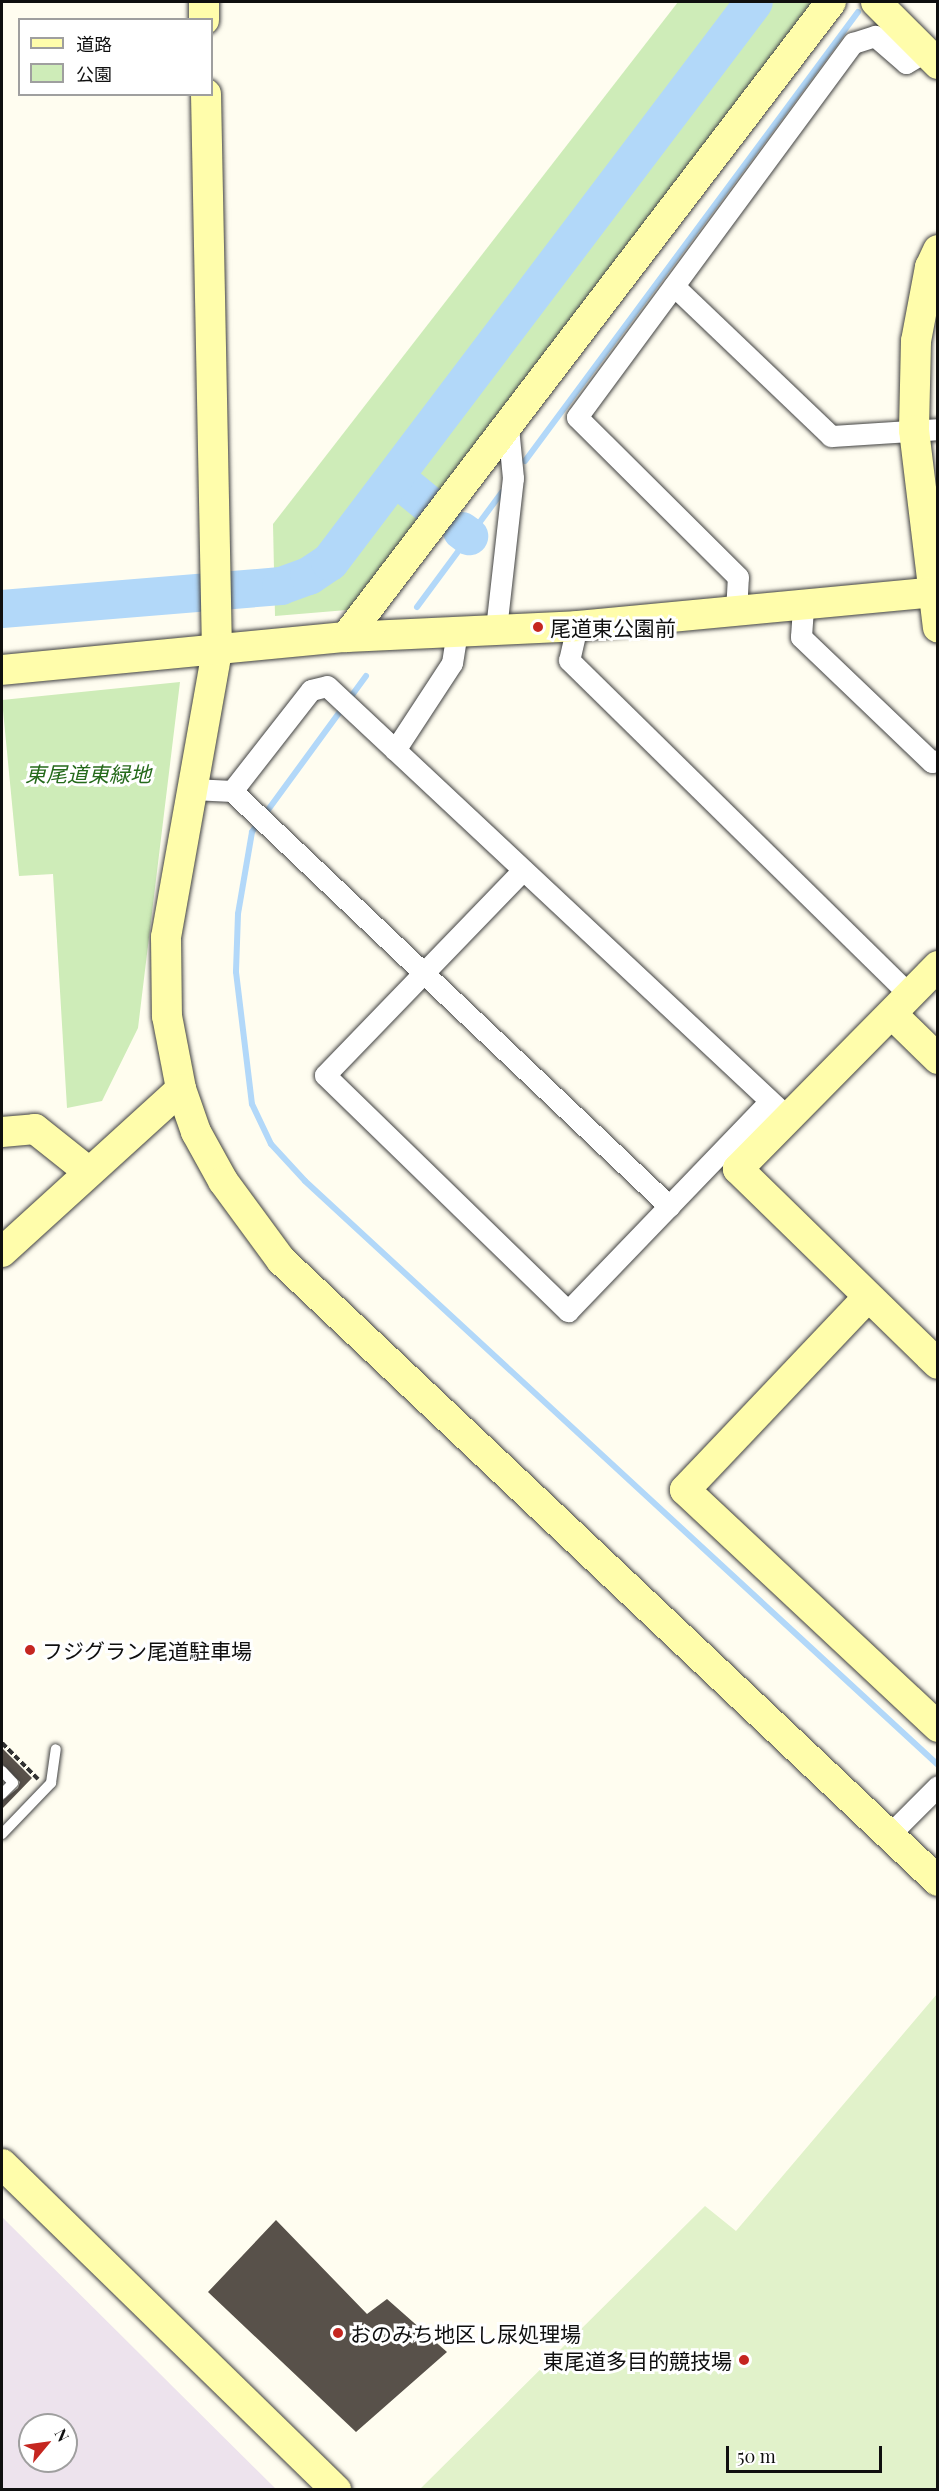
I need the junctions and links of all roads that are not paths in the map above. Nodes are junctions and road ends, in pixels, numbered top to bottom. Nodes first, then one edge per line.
1 (204, 2) edge
2 (831, 2) edge
3 (876, 2) edge
4 (204, 18) edge
5 (931, 58) edge
6 (206, 96) edge
7 (938, 250) edge
8 (674, 286) junction
9 (508, 427) junction
10 (926, 429) edge
11 (935, 593) edge
12 (803, 608) junction
13 (736, 613) junction
14 (577, 626) junction
15 (938, 628) edge
16 (496, 629) junction
17 (457, 633) junction
18 (346, 637) junction
19 (217, 638) junction
20 (2, 670) edge
21 (395, 750) junction
22 (938, 760) edge
23 (193, 789) junction
24 (232, 791) junction
25 (523, 870) junction
26 (938, 966) edge
27 (424, 973) junction
28 (901, 1005) junction
29 (938, 1059) edge
30 (181, 1089) junction
31 (780, 1110) junction
32 (2, 1132) edge
33 (89, 1172) junction
34 (669, 1206) junction
35 (2, 1252) edge
36 (868, 1298) junction
37 (938, 1364) edge
38 (938, 1727) edge
39 (56, 1749) dead end
40 (2, 1771) edge
41 (938, 1786) edge
42 (2, 1794) edge
43 (2, 1834) edge
44 (889, 1836) junction
45 (938, 1881) edge
46 (2, 2164) edge
47 (336, 2490) edge

1 - 4 street
2 - 9 street
3 - 5 street
5 - 8 street
6 - 19 street
7 - 10 street
8 - 10 street
8 - 13 street
9 - 16 street
9 - 18 street
10 - 11 street
11 - 12 street
11 - 15 street
12 - 13 street
12 - 22 street
13 - 14 street
14 - 16 street
14 - 28 street
16 - 17 street
17 - 18 street
17 - 21 street
18 - 19 street
19 - 20 street
19 - 23 street
21 - 24 street
21 - 25 street
23 - 24 street
23 - 30 street
24 - 27 street
25 - 27 street
25 - 31 street
26 - 28 street
27 - 34 street
27 - 34 street
28 - 29 street
28 - 31 street
30 - 33 street
30 - 44 street
31 - 34 street
31 - 36 street
32 - 33 street
33 - 35 street
36 - 37 street
36 - 38 street
39 - 43 lane
40 - 42 lane
41 - 44 street
44 - 45 street
46 - 47 street

